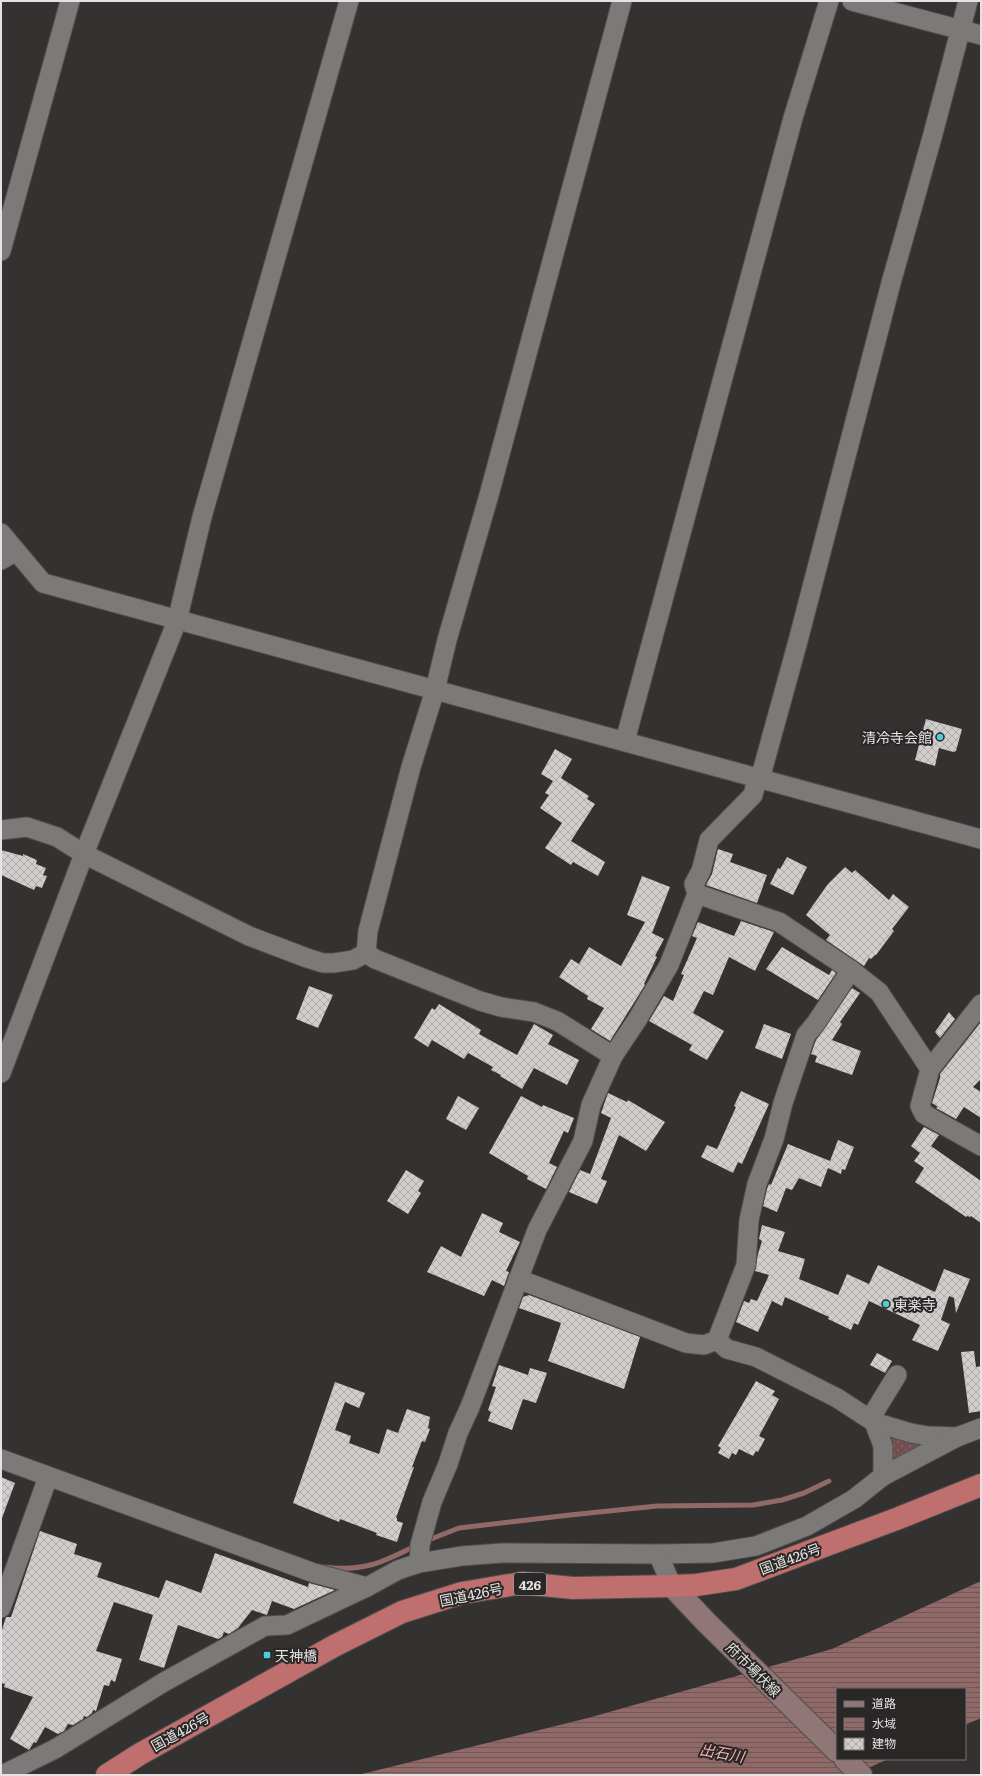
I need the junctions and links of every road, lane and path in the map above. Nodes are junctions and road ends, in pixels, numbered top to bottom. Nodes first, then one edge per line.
1 (70, 1) edge
2 (349, 1) edge
3 (622, 1) edge
4 (829, 1) edge
5 (852, 1) edge
6 (968, 1) edge
7 (960, 30) junction
8 (981, 35) edge
9 (1, 251) edge
10 (1, 533) edge
11 (9, 556) edge
12 (177, 621) junction
13 (435, 690) junction
14 (625, 741) junction
15 (759, 779) junction
16 (1, 830) edge
17 (981, 839) edge
18 (84, 854) junction
19 (697, 894) junction
20 (366, 953) junction
21 (851, 970) junction
22 (981, 1004) edge
23 (614, 1056) junction
24 (930, 1069) junction
25 (1, 1073) edge
26 (981, 1146) edge
27 (518, 1279) junction
28 (717, 1340) junction
29 (898, 1375) dead end
30 (872, 1420) junction
31 (981, 1428) edge
32 (957, 1437) junction
33 (1, 1459) edge
34 (883, 1476) junction
35 (48, 1477) junction
36 (981, 1485) edge
37 (658, 1554) junction
38 (419, 1563) junction
39 (672, 1586) junction
40 (367, 1587) junction
41 (1, 1608) edge
42 (836, 1750) edge
43 (846, 1760) edge
44 (2, 1775) edge
45 (107, 1775) edge
46 (861, 1775) edge

1 - 9 street
2 - 12 street
3 - 13 street
4 - 14 street
5 - 7 street
6 - 7 street
7 - 8 street
7 - 15 street
10 - 11 street
11 - 12 street
12 - 13 street
12 - 18 street
13 - 14 street
13 - 20 street
14 - 15 street
15 - 17 street
15 - 19 street
16 - 18 street
18 - 20 street
18 - 25 street
19 - 21 street
19 - 23 street
20 - 23 street
21 - 24 street
21 - 28 street
22 - 24 street
23 - 27 street
24 - 26 street
27 - 28 street
27 - 38 street
28 - 30 street
29 - 30 street
30 - 32 street
30 - 34 street
31 - 32 street
32 - 34 street
33 - 35 street
34 - 37 street
35 - 40 street
35 - 41 street
36 - 39 highway, 国道426号 / 426
37 - 38 street
37 - 39 street
38 - 40 street
39 - 42 main road, 府市場伏線
39 - 45 highway, 国道426号 / 426
40 - 44 street
43 - 46 main road

